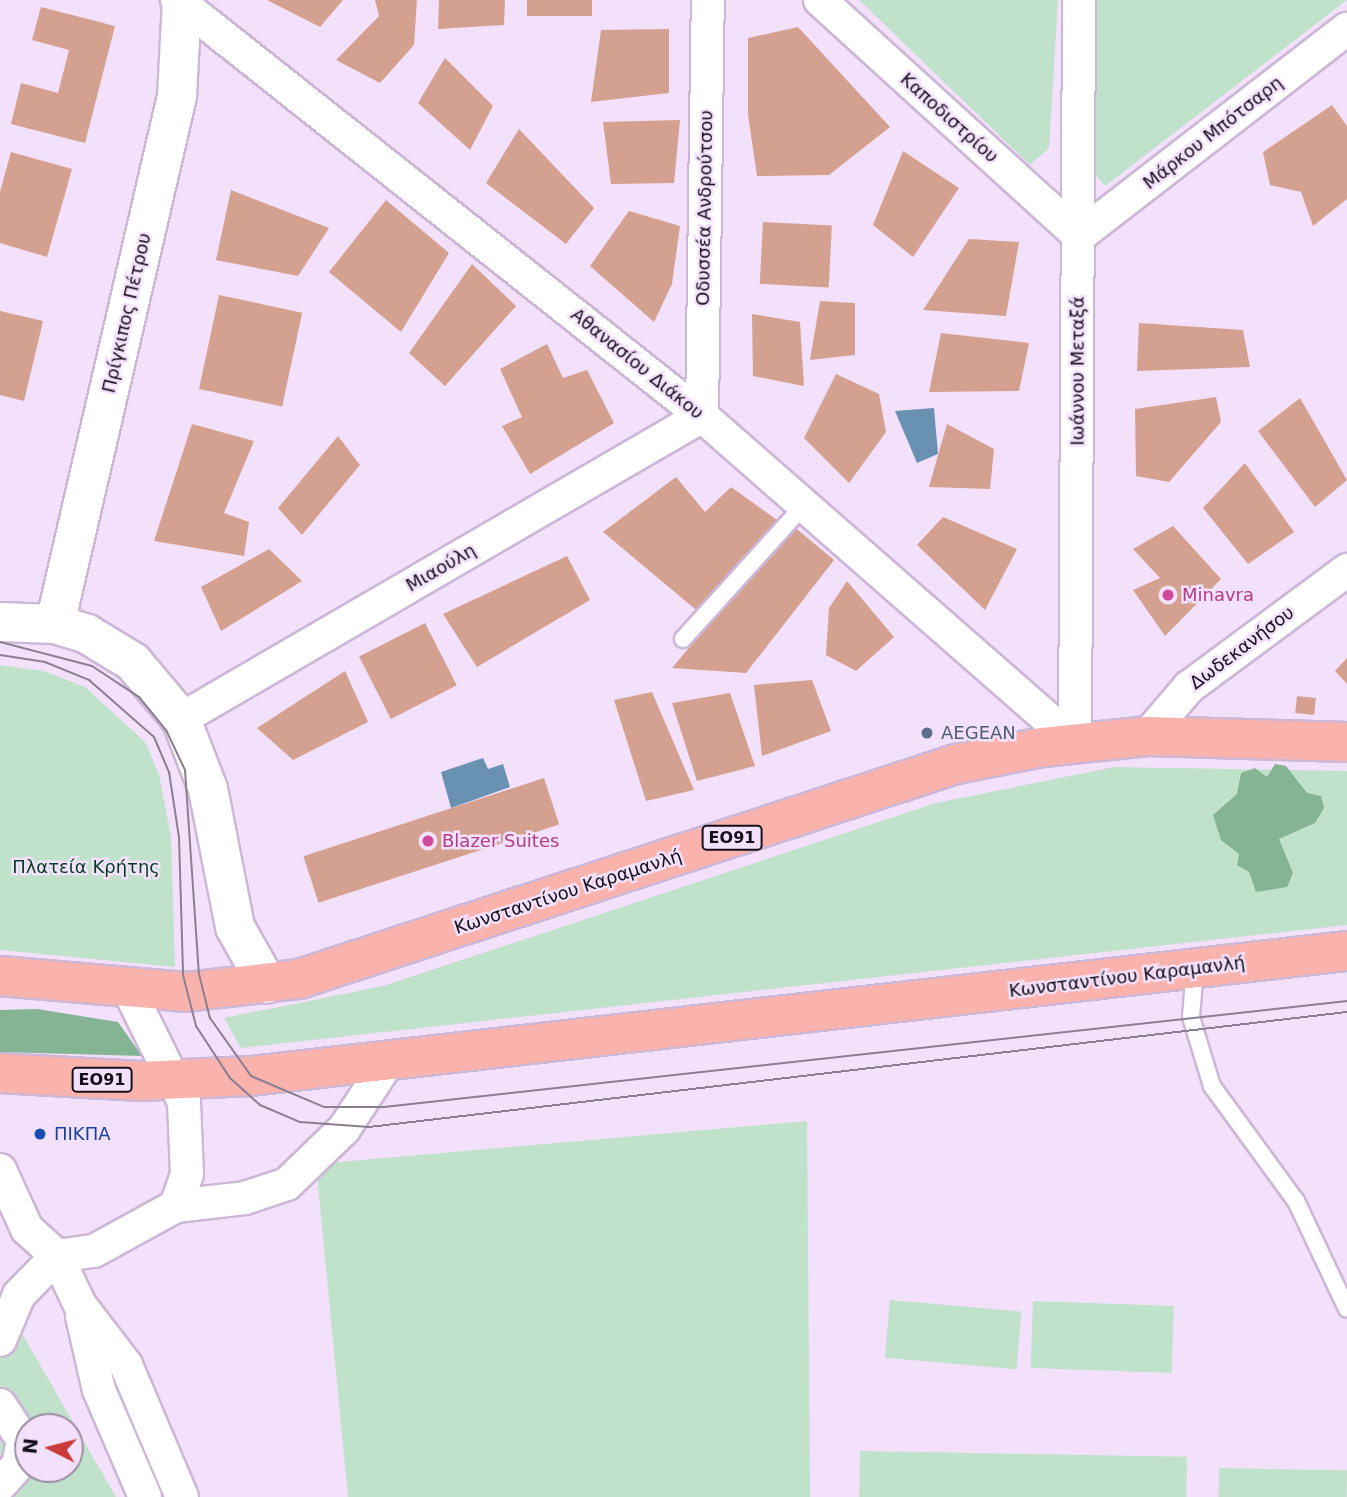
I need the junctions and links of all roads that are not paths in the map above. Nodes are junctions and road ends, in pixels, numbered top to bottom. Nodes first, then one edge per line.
1 (708, 0) edge
2 (820, 0) edge
3 (1079, 0) edge
4 (181, 1) edge
5 (1347, 29) edge
6 (1079, 236) junction
7 (702, 416) junction
8 (804, 505) junction
9 (1347, 570) edge
10 (0, 622) edge
11 (55, 624) junction
12 (684, 639) dead end
13 (181, 719) junction
14 (1147, 736) junction
15 (1075, 742) junction
16 (1347, 742) edge
17 (1347, 951) edge
18 (1195, 969) junction
19 (17, 977) edge
20 (267, 984) junction
21 (127, 986) junction
22 (387, 1063) junction
23 (15, 1075) edge
24 (175, 1081) junction
25 (0, 1170) edge
26 (176, 1206) junction
27 (57, 1256) junction
28 (0, 1287) edge
29 (80, 1305) junction
30 (1347, 1309) edge
31 (0, 1340) edge
32 (1, 1403) edge
33 (0, 1485) edge
34 (12, 1497) edge
35 (145, 1497) edge
36 (182, 1497) edge

1 - 7 street, Οδυσσέα Ανδρούτσου
2 - 6 street, Καποδιστρίου
3 - 6 street, Ιωάννου Μεταξά
4 - 7 street, Αθανασίου Διάκου
4 - 11 main road, Πρίγκιπος Πέτρου
5 - 6 street, Μάρκου Μπότσαρη
6 - 15 street, Ιωάννου Μεταξά
7 - 8 street, Αθανασίου Διάκου
7 - 13 street, Μιαούλη
8 - 12 lane
8 - 15 street, Αθανασίου Διάκου
9 - 14 street, Δωδεκανήσου
10 - 11 main road
11 - 13 main road
13 - 20 main road
14 - 15 highway, Κωνσταντίνου Καραμανλή / ΕΟ91
14 - 16 highway, Κωνσταντίνου Καραμανλή / ΕΟ91
15 - 20 highway, Κωνσταντίνου Καραμανλή / ΕΟ91
17 - 18 highway, Κωνσταντίνου Καραμανλή / ΕΟ91
18 - 22 highway, Κωνσταντίνου Καραμανλή / ΕΟ91
18 - 30 lane
19 - 21 highway, Κωνσταντίνου Καραμανλή / ΕΟ91
20 - 21 highway, Κωνσταντίνου Καραμανλή / ΕΟ91
21 - 24 street
22 - 24 highway, Κωνσταντίνου Καραμανλή / ΕΟ91
22 - 26 street
23 - 24 highway, Κωνσταντίνου Καραμανλή / ΕΟ91
24 - 26 street
25 - 27 street
26 - 27 street
27 - 28 street
27 - 29 street
27 - 31 street
29 - 35 street
29 - 36 street
32 - 33 street
33 - 34 street

